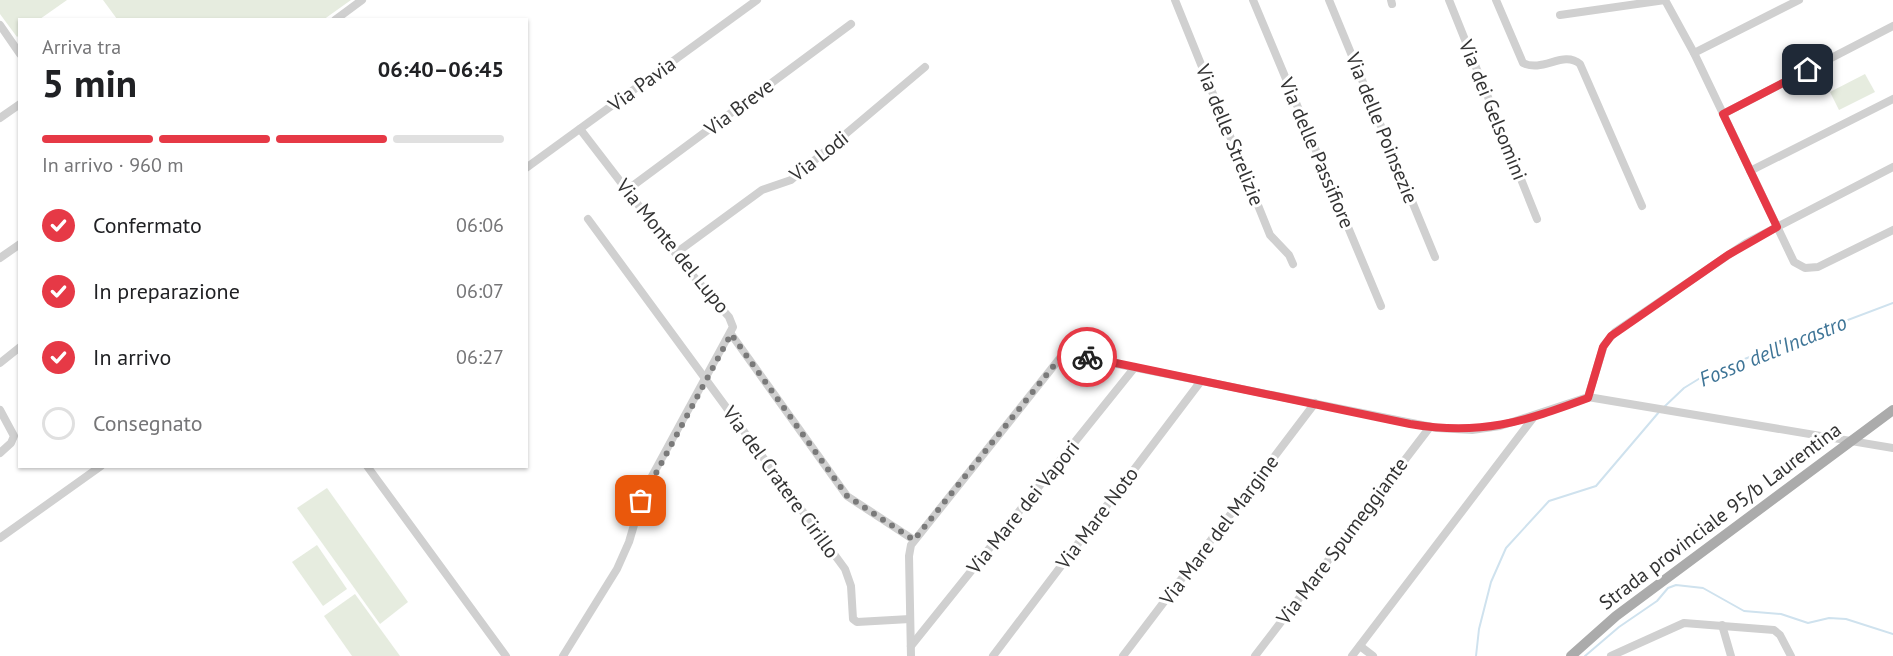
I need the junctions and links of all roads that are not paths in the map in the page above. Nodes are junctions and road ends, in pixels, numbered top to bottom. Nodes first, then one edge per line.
1 (362, 0) edge
2 (757, 0) edge
3 (1175, 0) edge
4 (1253, 0) edge
5 (1329, 0) edge
6 (1449, 0) edge
7 (1496, 0) edge
8 (1665, 0) edge
9 (1799, 0) edge
10 (1560, 15) dead end
11 (338, 18) edge
12 (851, 24) dead end
13 (0, 25) edge
14 (1893, 26) edge
15 (18, 51) edge
16 (1694, 53) junction
17 (925, 67) dead end
18 (1893, 99) edge
19 (18, 105) edge
20 (1723, 114) junction
21 (0, 118) edge
22 (580, 129) junction
23 (528, 167) edge
24 (1893, 167) edge
25 (1750, 171) junction
26 (627, 190) junction
27 (1642, 206) dead end
28 (588, 219) dead end
29 (1538, 219) dead end
30 (1777, 227) junction
31 (1893, 230) edge
32 (18, 245) edge
33 (676, 253) junction
34 (1435, 257) dead end
35 (0, 258) edge
36 (1293, 264) dead end
37 (1381, 306) dead end
38 (731, 334) junction
39 (18, 349) edge
40 (0, 363) edge
41 (1135, 367) junction
42 (706, 379) junction
43 (1201, 381) junction
44 (1588, 398) junction
45 (1315, 403) junction
46 (0, 410) edge
47 (1893, 410) edge
48 (1533, 417) junction
49 (1430, 427) junction
50 (1853, 440) junction
51 (1893, 448) edge
52 (0, 453) edge
53 (98, 468) edge
54 (369, 468) edge
55 (0, 538) edge
56 (914, 540) junction
57 (910, 619) junction
58 (1722, 625) junction
59 (910, 646) junction
60 (1360, 646) junction
61 (506, 656) edge
62 (563, 656) edge
63 (910, 656) edge
64 (993, 656) edge
65 (1123, 656) edge
66 (1255, 656) edge
67 (1352, 656) edge
68 (1373, 656) edge
69 (1571, 656) edge
70 (1611, 656) edge
71 (1731, 656) edge
72 (1791, 656) edge

1 - 11 street
2 - 22 street, Via Pavia
3 - 36 street, Via delle Strelizie
4 - 37 street, Via delle Passifiore
5 - 34 street, Via delle Poinsezie
6 - 29 street, Via dei Gelsomini
7 - 27 street
8 - 10 street
8 - 16 street
9 - 16 street
12 - 26 street, Via Breve
13 - 15 street
14 - 20 street
16 - 20 street
17 - 33 street, Via Lodi
18 - 25 street
19 - 21 street
20 - 25 street
22 - 23 street, Via Pavia
22 - 26 street, Via Monte del Lupo
24 - 30 street
25 - 30 street
26 - 33 street, Via Monte del Lupo
28 - 42 street, Via del Cratere Cirillo
30 - 31 street
30 - 44 street
32 - 35 street
33 - 38 street, Via Monte del Lupo
38 - 42 street, Via Monte del Lupo
38 - 56 street
39 - 40 street
41 - 43 street
41 - 56 street
41 - 59 street, Via Mare dei Vapori
42 - 57 street, Via del Cratere Cirillo
42 - 62 street, Via Monte del Lupo
43 - 45 street
43 - 64 street, Via Mare Noto
44 - 48 street
44 - 50 street
45 - 49 street
45 - 65 street, Via Mare del Margine
46 - 52 street
47 - 50 main road, Strada provinciale 95/b Laurentina
48 - 49 street
48 - 60 street
49 - 66 street, Via Mare Spumeggiante
50 - 51 street
50 - 69 main road, Strada provinciale 95/b Laurentina
53 - 55 street
54 - 61 street
56 - 57 street
57 - 59 street
58 - 70 street
58 - 71 street
58 - 72 street
59 - 63 street
60 - 67 street
60 - 68 street

